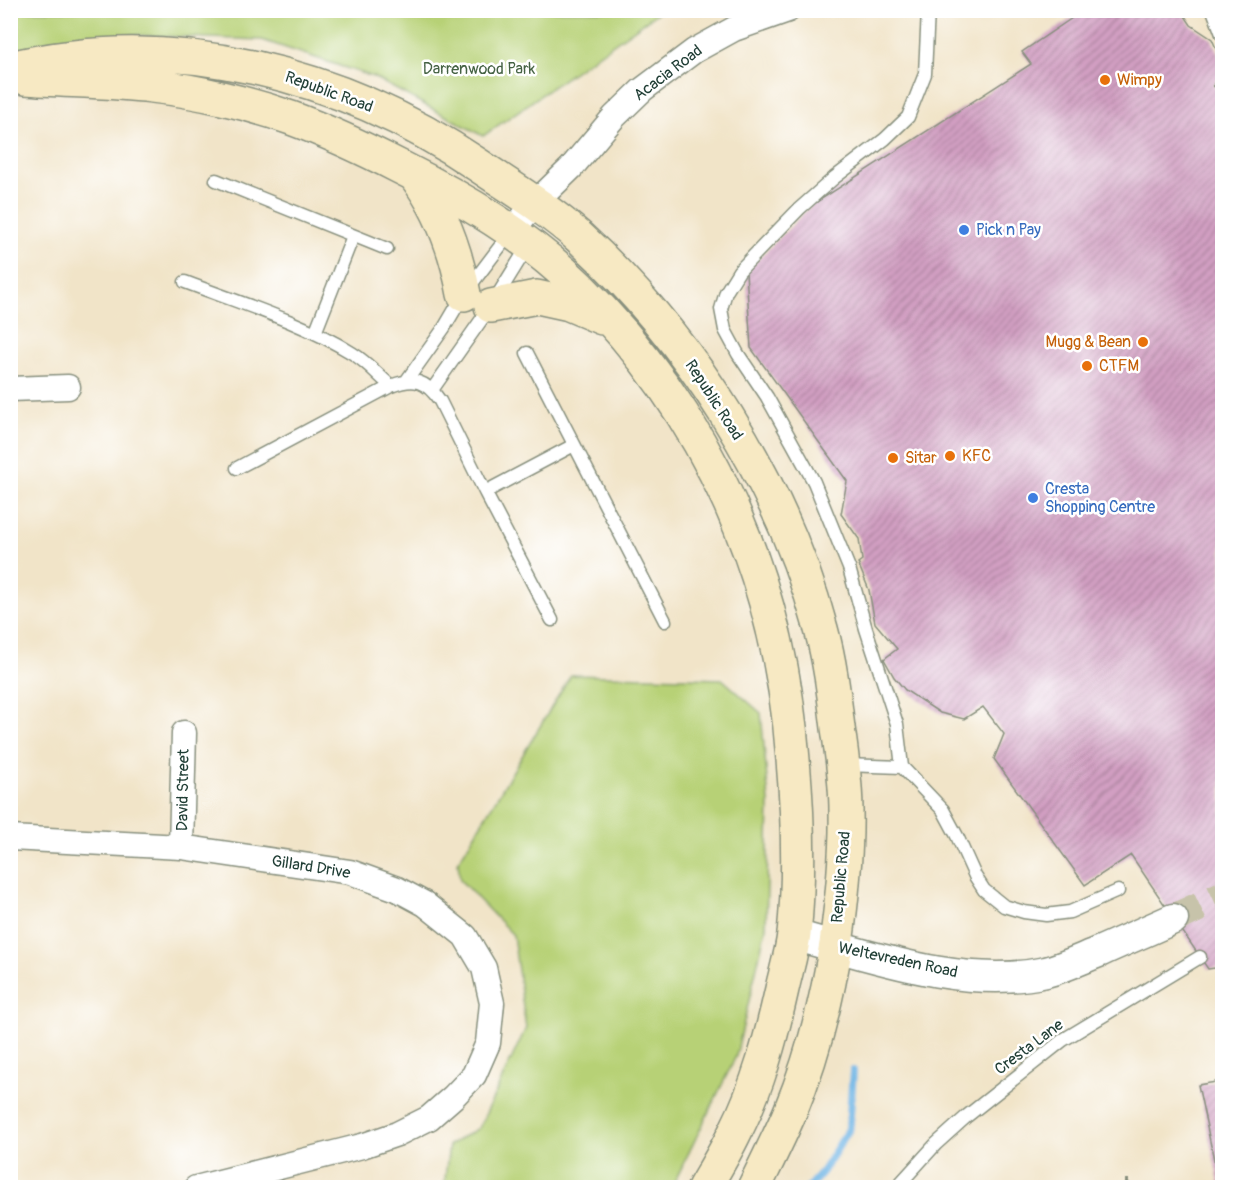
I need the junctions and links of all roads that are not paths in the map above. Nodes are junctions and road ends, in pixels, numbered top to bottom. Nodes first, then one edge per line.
1 (788, 10) edge
2 (928, 10) edge
3 (1214, 10) edge
4 (1222, 34) edge
5 (10, 68) edge
6 (10, 77) edge
7 (415, 174) junction
8 (216, 180) dead end
9 (542, 208) junction
10 (353, 236) junction
11 (520, 239) junction
12 (387, 249) dead end
13 (185, 282) dead end
14 (477, 300) junction
15 (612, 322) junction
16 (315, 333) junction
17 (527, 353) dead end
18 (407, 380) junction
19 (391, 386) junction
20 (68, 387) dead end
21 (10, 389) edge
22 (432, 390) junction
23 (574, 445) junction
24 (237, 468) dead end
25 (485, 492) junction
26 (552, 620) dead end
27 (665, 621) dead end
28 (184, 733) dead end
29 (843, 765) junction
30 (902, 767) junction
31 (10, 838) edge
32 (181, 847) junction
33 (1118, 891) dead end
34 (1173, 919) tunnel mouth
35 (794, 935) junction
36 (835, 946) junction
37 (1200, 957) dead end
38 (196, 1188) edge
39 (704, 1188) edge
40 (754, 1188) edge
41 (896, 1188) edge

1 - 9 street, Acacia Road
2 - 30 lane
3 - 4 lane
5 - 9 main road, Republic Road
6 - 7 main road
7 - 11 main road
7 - 14 main road
8 - 10 lane
9 - 11 street, Acacia Road
9 - 29 main road, Republic Road
10 - 12 lane
10 - 16 lane
11 - 14 lane, Acacia Road
11 - 14 lane, Acacia Road
11 - 15 main road
13 - 16 lane
14 - 15 main road
14 - 18 lane
14 - 22 lane
15 - 35 main road
16 - 19 lane
17 - 23 lane
18 - 19 lane
18 - 22 lane
19 - 24 lane
20 - 21 street
22 - 25 lane
23 - 25 lane
23 - 27 lane
25 - 26 lane
28 - 32 street, David Street
29 - 30 lane
29 - 36 main road, Republic Road
30 - 33 lane
31 - 32 street, Gillard Drive
32 - 38 street, Gillard Drive
34 - 36 street, Weltevreden Road
35 - 36 street, Weltevreden Road
35 - 39 main road
36 - 40 main road, Republic Road
37 - 41 lane, Cresta Lane

